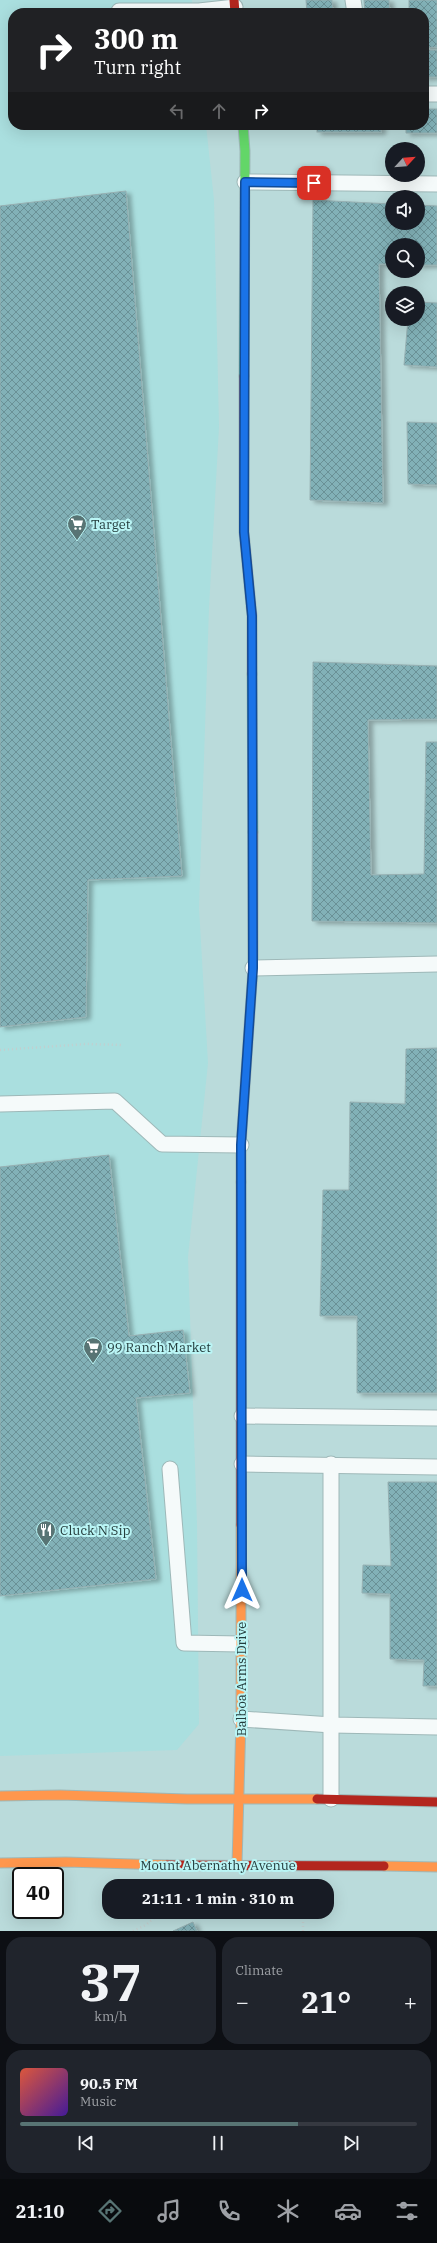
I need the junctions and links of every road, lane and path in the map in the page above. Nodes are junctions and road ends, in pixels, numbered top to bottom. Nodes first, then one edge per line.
1 (243, 130) edge
2 (245, 182) junction
3 (437, 184) edge
4 (437, 964) edge
5 (253, 968) junction
6 (123, 1045) dead end
7 (0, 1050) edge
8 (0, 1104) edge
9 (241, 1145) junction
10 (242, 1416) junction
11 (437, 1418) edge
12 (242, 1464) junction
13 (331, 1464) junction
14 (437, 1467) edge
15 (170, 1469) dead end
16 (241, 1644) junction
17 (241, 1719) junction
18 (332, 1725) junction
19 (437, 1727) edge
20 (0, 1796) edge
21 (239, 1798) junction
22 (331, 1799) junction
23 (437, 1802) edge
24 (0, 1863) edge
25 (237, 1866) junction
26 (437, 1867) edge
27 (153, 1919) edge
28 (303, 1919) edge
29 (133, 1931) edge
30 (303, 1931) edge

1 - 2 street, Balboa Arms Drive
2 - 3 lane
2 - 5 street, Balboa Arms Drive
4 - 5 lane
5 - 9 street, Balboa Arms Drive
6 - 7 path
8 - 9 lane
9 - 10 street, Balboa Arms Drive
10 - 11 lane
10 - 12 street, Balboa Arms Drive
12 - 13 lane
12 - 16 street, Balboa Arms Drive
13 - 14 lane
13 - 18 lane
15 - 16 lane
16 - 17 street, Balboa Arms Drive
17 - 18 lane
17 - 21 street, Balboa Arms Drive
18 - 19 lane
18 - 22 lane
20 - 21 street
21 - 22 street
21 - 25 street, Balboa Arms Drive
22 - 23 street
24 - 25 street, Mount Abernathy Avenue
25 - 26 street, Mount Abernathy Avenue
27 - 29 path
28 - 30 path

